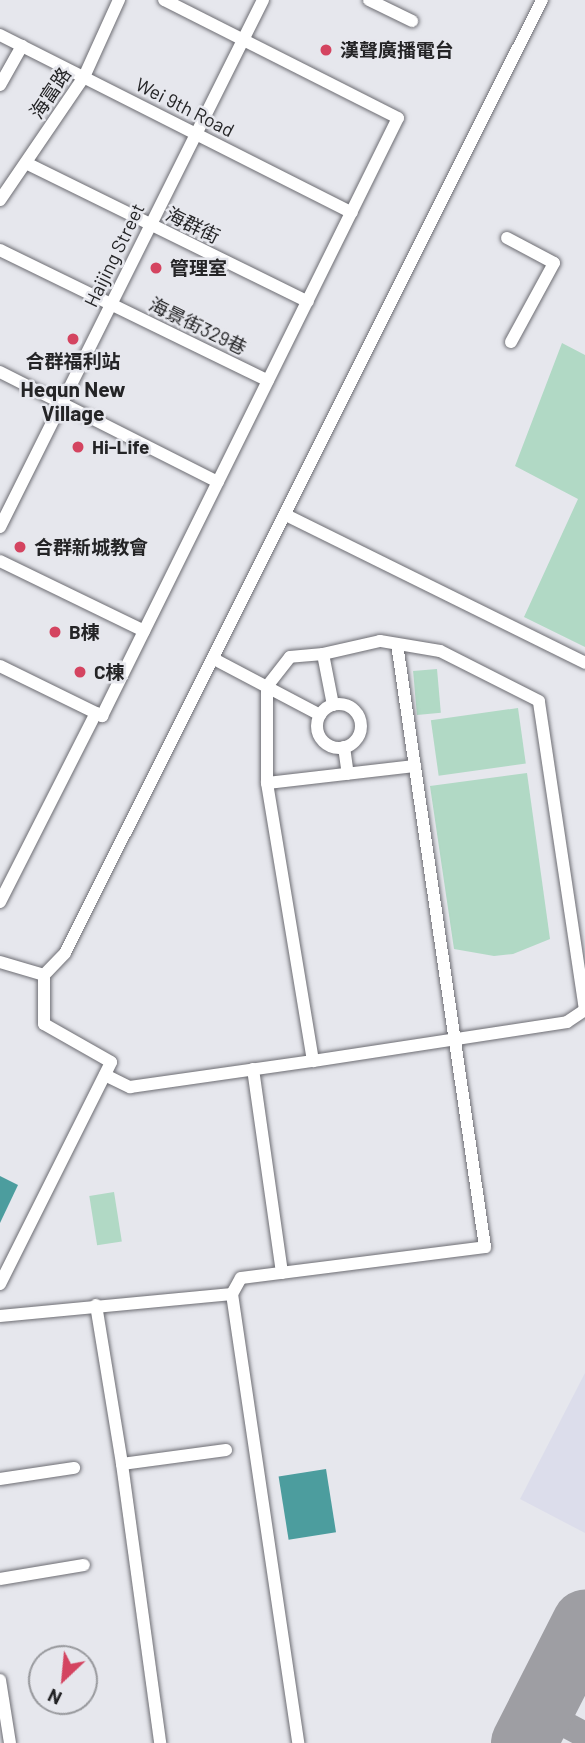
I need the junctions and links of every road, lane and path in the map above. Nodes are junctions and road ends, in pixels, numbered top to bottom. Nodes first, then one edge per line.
1 (119, 0) edge
2 (164, 0) edge
3 (263, 0) edge
4 (369, 0) edge
5 (542, 0) edge
6 (412, 21) dead end
7 (0, 35) edge
8 (244, 40) junction
9 (22, 46) junction
10 (84, 77) junction
11 (0, 85) edge
12 (195, 134) junction
13 (26, 163) junction
14 (0, 200) edge
15 (352, 213) junction
16 (150, 226) junction
17 (507, 238) dead end
18 (0, 250) edge
19 (308, 302) junction
20 (111, 305) junction
21 (511, 342) dead end
22 (0, 372) edge
23 (268, 381) junction
24 (63, 402) junction
25 (218, 482) junction
26 (286, 515) junction
27 (0, 527) edge
28 (0, 561) edge
29 (144, 631) junction
30 (397, 644) junction
31 (323, 654) junction
32 (214, 659) junction
33 (585, 663) edge
34 (0, 666) edge
35 (267, 686) junction
36 (333, 705) junction
37 (99, 714) junction
38 (320, 715) junction
39 (344, 747) junction
40 (415, 766) junction
41 (348, 774) junction
42 (267, 783) junction
43 (0, 902) edge
44 (0, 962) edge
45 (44, 975) junction
46 (454, 1038) junction
47 (313, 1061) junction
48 (253, 1069) junction
49 (105, 1075) junction
50 (282, 1273) junction
51 (0, 1284) edge
52 (232, 1294) junction
53 (96, 1306) junction
54 (0, 1316) edge
55 (226, 1450) dead end
56 (122, 1464) junction
57 (74, 1468) dead end
58 (0, 1479) edge
59 (84, 1565) dead end
60 (0, 1578) edge
61 (0, 1680) edge
62 (10, 1743) edge
63 (160, 1743) edge
64 (298, 1743) edge

1 - 10 street, 海富路
2 - 8 street
3 - 8 street, Haijing Street
4 - 6 street
5 - 26 street
7 - 9 street, Wei 9th Road
8 - 12 street, Haijing Street
8 - 15 street
9 - 10 street, Wei 9th Road
9 - 11 street
10 - 12 street, Wei 9th Road
10 - 13 street, 海富路
12 - 15 street, Wei 9th Road
12 - 16 street, Haijing Street
13 - 14 street, 海富路
13 - 16 street, 海群街
15 - 19 street
16 - 19 street, 海群街
16 - 20 street, Haijing Street
17 - 21 street
18 - 20 street, 海景街329巷
19 - 23 street
20 - 23 street, 海景街329巷
20 - 24 street, Haijing Street
22 - 24 street
23 - 25 street
24 - 25 street
24 - 27 street, Haijing Street
25 - 29 street
26 - 32 street
26 - 33 street
28 - 29 street
29 - 37 street
30 - 31 street
30 - 40 street
30 - 46 street
31 - 35 street
31 - 36 street
32 - 35 street
32 - 45 street
34 - 37 street
35 - 38 street
35 - 42 street
36 - 38 street
36 - 39 street
37 - 43 street
38 - 39 street
39 - 41 street
40 - 41 street
40 - 46 street
41 - 42 street
42 - 47 street
44 - 45 street
45 - 49 street
46 - 47 street
46 - 50 street
47 - 48 street
48 - 49 street
48 - 50 street
49 - 51 street
50 - 52 street
52 - 53 street
52 - 64 street
53 - 54 street
53 - 56 street
55 - 56 street
56 - 63 street
57 - 58 street
59 - 60 street
61 - 62 street

